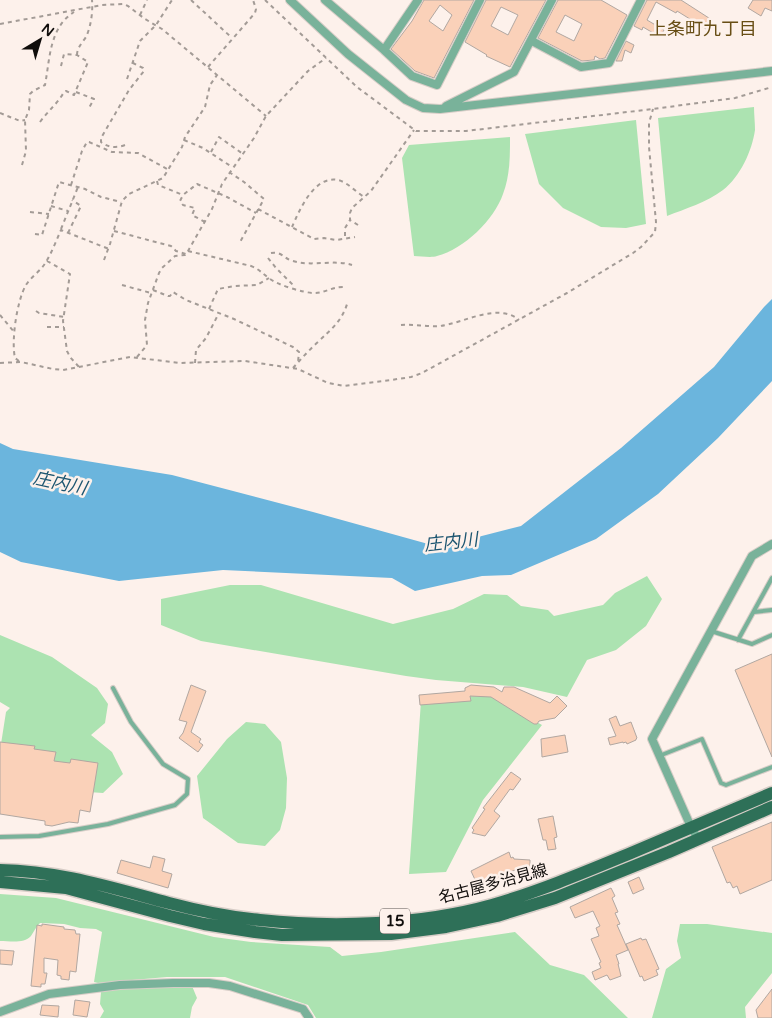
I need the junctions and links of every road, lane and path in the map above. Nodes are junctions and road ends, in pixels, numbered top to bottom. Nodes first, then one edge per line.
1 (92, 0) edge
2 (147, 0) edge
3 (172, 0) edge
4 (191, 0) edge
5 (253, 0) edge
6 (290, 0) edge
7 (325, 0) edge
8 (418, 0) edge
9 (480, 0) edge
10 (552, 0) edge
11 (641, 0) edge
12 (92, 7) junction
13 (76, 10) junction
14 (140, 15) junction
15 (0, 24) edge
16 (156, 25) junction
17 (232, 38) junction
18 (532, 41) junction
19 (384, 50) junction
20 (76, 55) junction
21 (326, 58) dead end
22 (133, 63) junction
23 (61, 66) dead end
24 (208, 66) junction
25 (772, 71) edge
26 (217, 75) junction
27 (127, 79) dead end
28 (772, 87) edge
29 (76, 92) junction
30 (89, 108) dead end
31 (440, 109) junction
32 (0, 113) edge
33 (266, 116) junction
34 (26, 120) junction
35 (40, 122) dead end
36 (414, 130) dead end
37 (184, 140) junction
38 (125, 145) dead end
39 (210, 153) junction
40 (243, 154) junction
41 (22, 165) dead end
42 (233, 167) junction
43 (169, 170) junction
44 (229, 172) junction
45 (157, 181) junction
46 (71, 185) junction
47 (78, 187) junction
48 (219, 194) junction
49 (184, 195) junction
50 (364, 197) junction
51 (72, 200) junction
52 (121, 202) junction
53 (51, 206) junction
54 (258, 209) junction
55 (68, 211) junction
56 (30, 212) dead end
57 (256, 213) junction
58 (49, 214) junction
59 (350, 220) junction
60 (206, 222) junction
61 (358, 225) dead end
62 (292, 227) junction
63 (61, 230) junction
64 (114, 231) junction
65 (68, 233) junction
66 (35, 234) dead end
67 (356, 237) dead end
68 (345, 238) junction
69 (240, 242) dead end
70 (109, 249) junction
71 (188, 251) junction
72 (272, 253) dead end
73 (186, 254) junction
74 (268, 258) dead end
75 (104, 260) dead end
76 (46, 261) junction
77 (352, 265) dead end
78 (269, 278) junction
79 (122, 285) dead end
80 (344, 287) dead end
81 (296, 289) junction
82 (153, 290) junction
83 (152, 294) junction
84 (348, 302) dead end
85 (209, 309) junction
86 (36, 310) dead end
87 (219, 313) junction
88 (0, 315) edge
89 (64, 317) junction
90 (519, 320) junction
91 (401, 325) dead end
92 (47, 327) dead end
93 (64, 327) junction
94 (15, 333) junction
95 (137, 357) junction
96 (21, 362) junction
97 (298, 362) junction
98 (0, 363) edge
99 (195, 363) junction
100 (79, 367) junction
101 (292, 368) junction
102 (772, 544) edge
103 (772, 578) edge
104 (772, 610) edge
105 (754, 612) junction
106 (711, 630) junction
107 (772, 636) edge
108 (738, 640) junction
109 (113, 688) dead end
110 (659, 756) junction
111 (772, 767) edge
112 (772, 793) edge
113 (772, 807) edge
114 (690, 827) junction
115 (0, 837) edge
116 (698, 840) junction
117 (0, 870) edge
118 (0, 882) edge
119 (0, 1012) edge
120 (309, 1018) edge

1 - 12 path
2 - 14 path
3 - 16 path
4 - 17 path
5 - 17 path
6 - 31 street
7 - 19 street
8 - 19 street
9 - 19 street
10 - 18 street
11 - 18 street
12 - 13 path
12 - 14 path
12 - 20 path
13 - 15 path
13 - 34 path
14 - 16 path
16 - 22 path
16 - 24 path
17 - 24 path
18 - 31 street
20 - 23 path
20 - 29 path
21 - 33 path
22 - 27 path
22 - 38 path
24 - 26 path
25 - 31 street
26 - 33 path
26 - 37 path
28 - 90 path
29 - 30 path
29 - 35 path
32 - 34 path
33 - 40 path
34 - 41 path
36 - 50 path
37 - 39 path
37 - 43 path
39 - 40 path
39 - 42 path
40 - 42 path
42 - 44 path
43 - 45 path
43 - 46 path
44 - 48 path
44 - 54 path
45 - 49 path
45 - 52 path
46 - 47 path
46 - 53 path
47 - 51 path
47 - 52 path
48 - 49 path
48 - 57 path
48 - 60 path
49 - 60 path
50 - 59 path
50 - 62 path
51 - 55 path
51 - 65 path
52 - 64 path
53 - 55 path
53 - 58 path
54 - 57 path
54 - 62 path
55 - 63 path
56 - 58 path
57 - 69 path
58 - 66 path
59 - 61 path
59 - 68 path
60 - 71 path
62 - 68 path
63 - 65 path
63 - 76 path
64 - 70 path
64 - 73 path
65 - 70 path
67 - 68 path
70 - 75 path
71 - 73 path
71 - 78 path
72 - 77 path
73 - 82 path
74 - 81 path
76 - 89 path
76 - 94 path
78 - 81 path
78 - 85 path
79 - 83 path
80 - 81 path
82 - 83 path
82 - 85 path
83 - 95 path
84 - 97 path
85 - 87 path
86 - 89 path
87 - 97 path
87 - 99 path
88 - 94 path
89 - 93 path
90 - 91 path
90 - 101 path
92 - 93 path
93 - 100 path
94 - 96 path
95 - 99 path
95 - 100 path
96 - 98 path
96 - 100 path
97 - 101 path
99 - 101 path
102 - 106 street
103 - 105 lane
104 - 105 lane
105 - 108 lane
106 - 108 lane
106 - 110 street
107 - 108 lane
109 - 115 lane
110 - 111 lane
110 - 114 street
112 - 114 main road, 名古屋多治見線 / 15
113 - 116 main road, 名古屋多治見線 / 15
114 - 116 street
114 - 117 main road, 名古屋多治見線 / 15
116 - 118 main road, 名古屋多治見線 / 15
119 - 120 street

